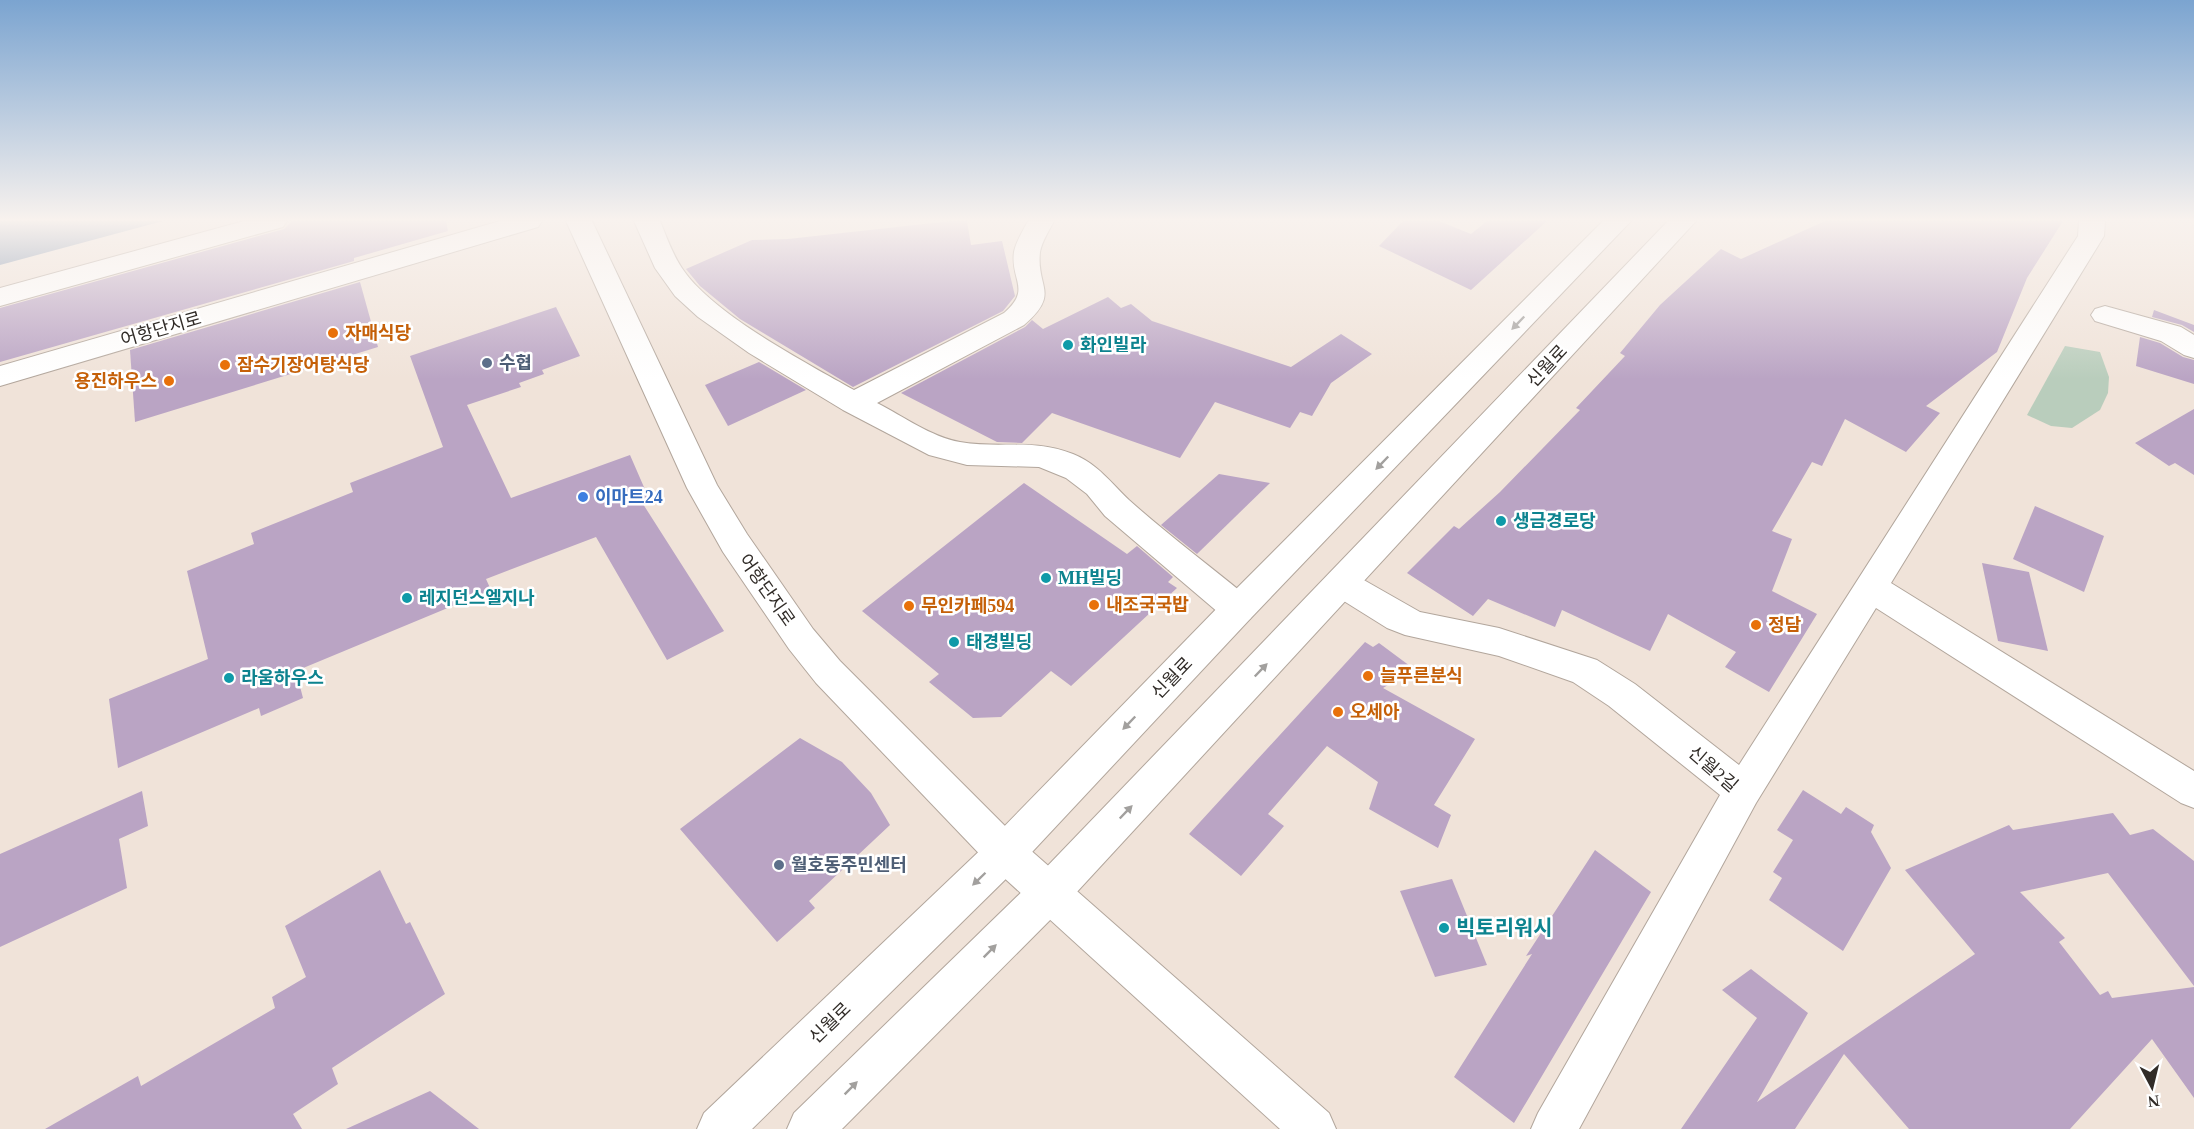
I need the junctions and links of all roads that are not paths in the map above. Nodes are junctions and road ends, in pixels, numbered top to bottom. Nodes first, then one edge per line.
1 (84, 274) edge
2 (349, 274) edge
3 (603, 274) edge
4 (673, 274) edge
5 (1031, 274) edge
6 (1566, 274) edge
7 (1634, 274) edge
8 (2067, 274) edge
9 (0, 297) edge
10 (2104, 315) dead end
11 (2194, 348) edge
12 (0, 376) edge
13 (853, 403) junction
14 (1343, 584) junction
15 (1870, 588) junction
16 (1238, 609) junction
17 (1743, 791) junction
18 (2194, 791) edge
19 (1005, 854) junction
20 (1049, 893) junction
21 (720, 1129) edge
22 (810, 1129) edge
23 (1313, 1129) edge
24 (1554, 1129) edge

1 - 9 street
2 - 12 street, 어항단지로
3 - 19 street, 어항단지로
4 - 13 street
5 - 13 street
6 -> 16 street, 신월로
7 - 14 street, 신월로
8 - 15 street
10 - 11 street
13 - 16 street
14 - 17 street, 신월2길
20 -> 14 street, 신월로
15 - 17 street
15 - 18 street
16 -> 19 street, 신월로
17 - 24 street, 신월2길
19 - 20 street, 어항단지로
19 -> 21 street, 신월로
22 -> 20 street, 신월로
20 - 23 street, 어항단지로

